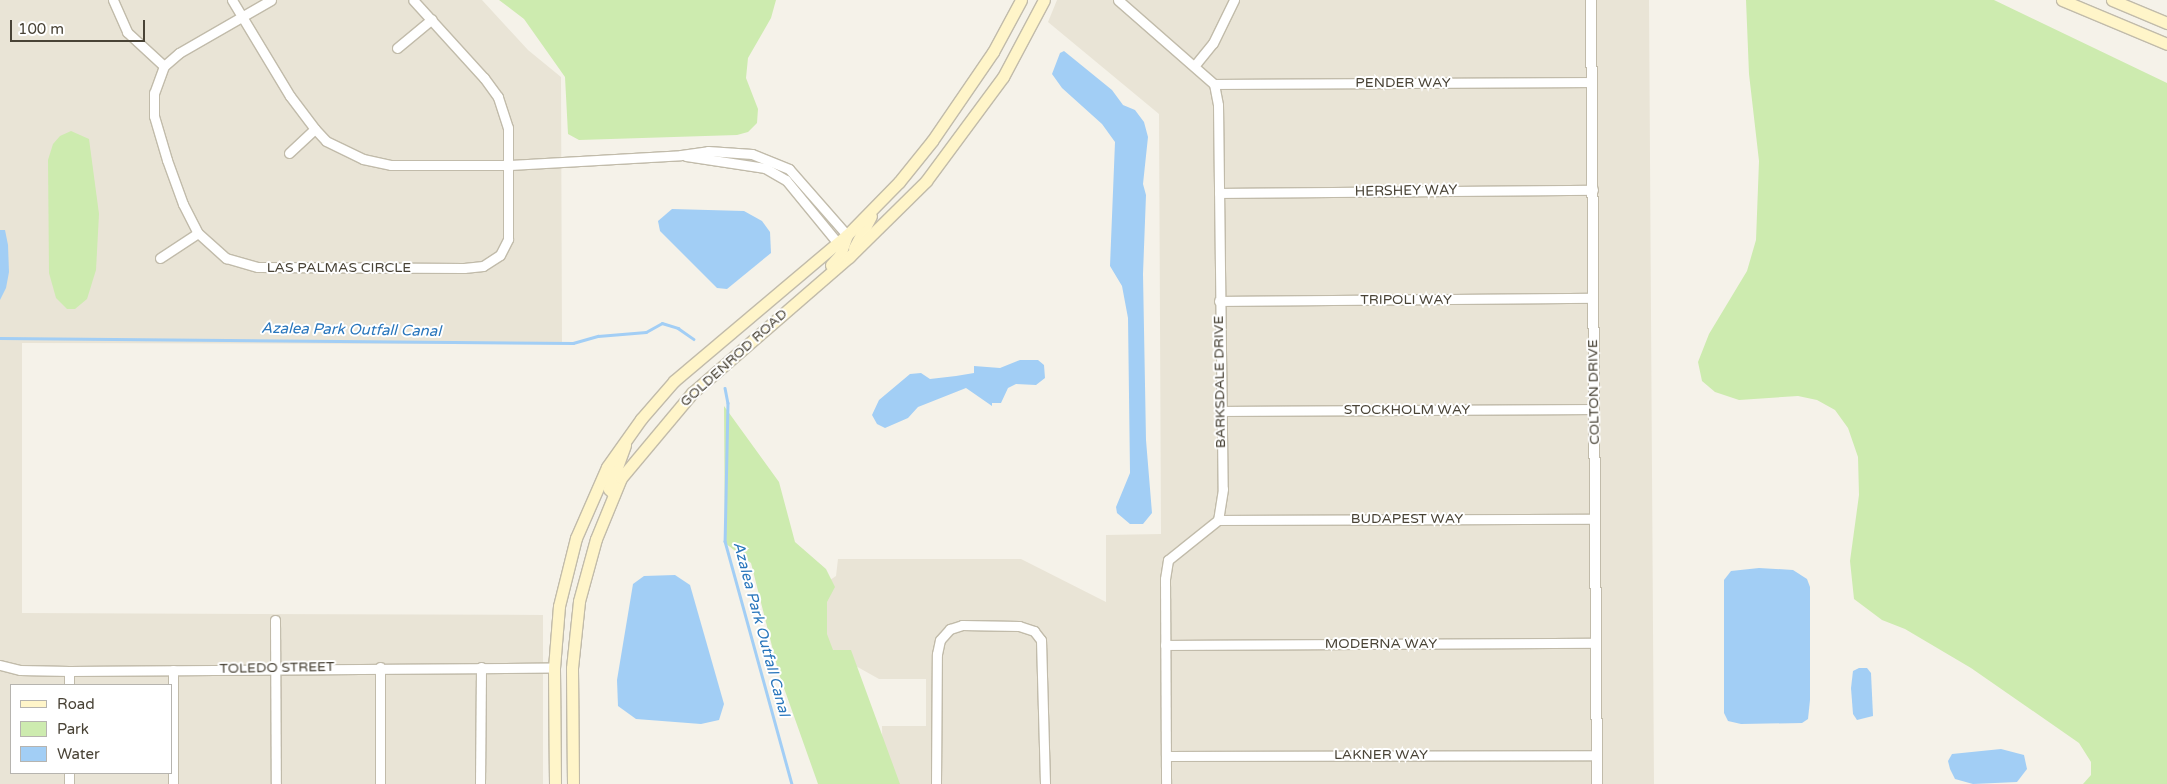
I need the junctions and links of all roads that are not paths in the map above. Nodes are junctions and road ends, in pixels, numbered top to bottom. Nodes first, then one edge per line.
1 (113, 0) edge
2 (232, 0) edge
3 (271, 0) edge
4 (413, 0) edge
5 (1021, 0) edge
6 (1038, 0) edge
7 (1044, 0) edge
8 (1118, 0) edge
9 (1234, 0) edge
10 (1591, 0) edge
11 (2062, 0) edge
12 (2112, 0) edge
13 (242, 18) junction
14 (432, 19) junction
15 (2167, 23) edge
16 (1030, 31) junction
17 (2167, 44) edge
18 (397, 48) dead end
19 (1195, 65) junction
20 (164, 66) junction
21 (1592, 82) junction
22 (1214, 84) junction
23 (315, 128) junction
24 (289, 153) dead end
25 (681, 155) junction
26 (510, 165) junction
27 (1593, 190) junction
28 (1219, 193) junction
29 (876, 206) junction
30 (198, 233) junction
31 (847, 235) junction
32 (837, 242) junction
33 (849, 257) junction
34 (160, 258) dead end
35 (817, 284) junction
36 (1593, 298) junction
37 (1219, 301) junction
38 (1594, 409) junction
39 (1220, 411) junction
40 (626, 439) junction
41 (614, 494) junction
42 (1595, 519) junction
43 (1218, 520) junction
44 (275, 620) dead end
45 (1596, 643) junction
46 (1165, 646) junction
47 (0, 665) edge
48 (276, 667) junction
49 (380, 667) junction
50 (481, 667) junction
51 (554, 668) junction
52 (173, 670) junction
53 (69, 671) junction
54 (69, 684) edge
55 (1597, 755) junction
56 (1166, 756) junction
57 (173, 784) edge
58 (276, 784) edge
59 (380, 784) edge
60 (480, 784) edge
61 (555, 784) edge
62 (573, 784) edge
63 (936, 784) edge
64 (1045, 784) edge
65 (1166, 784) edge
66 (1597, 784) edge

1 - 20 street
2 - 13 street
3 - 13 street
4 - 14 street, LAS PALMAS CIRCLE
5 - 29 main road, GOLDENROD ROAD
6 - 16 main road
7 - 16 main road, GOLDENROD ROAD
8 - 19 street
9 - 19 street
10 - 21 street, COLTON DRIVE
11 - 17 main road
12 - 15 main road
13 - 20 street
13 - 23 street
14 - 18 street
14 - 26 street, LAS PALMAS CIRCLE
16 - 33 main road, GOLDENROD ROAD
19 - 22 street
20 - 30 street, LAS PALMAS CIRCLE
21 - 22 street, PENDER WAY
21 - 27 street, COLTON DRIVE
22 - 28 street, BARKSDALE DRIVE
23 - 24 street
23 - 26 street
25 - 26 street
25 - 31 street
25 - 32 street
26 - 30 street, LAS PALMAS CIRCLE
27 - 28 street, HERSHEY WAY
27 - 36 street, COLTON DRIVE
28 - 37 street, BARKSDALE DRIVE
29 - 31 main road, GOLDENROD ROAD
29 - 33 main road
30 - 34 street
31 - 32 main road, GOLDENROD ROAD
31 - 35 main road
32 - 40 main road, GOLDENROD ROAD
33 - 35 main road, GOLDENROD ROAD
35 - 41 main road, GOLDENROD ROAD
36 - 37 street, TRIPOLI WAY
36 - 38 street, COLTON DRIVE
37 - 39 street, BARKSDALE DRIVE
38 - 39 street, STOCKHOLM WAY
38 - 42 street, COLTON DRIVE
39 - 43 street, BARKSDALE DRIVE
40 - 41 main road
40 - 51 main road, GOLDENROD ROAD
41 - 62 main road, GOLDENROD ROAD
42 - 43 street, BUDAPEST WAY
42 - 45 street, COLTON DRIVE
43 - 46 street
44 - 48 street
45 - 46 street, MODERNA WAY
45 - 55 street, COLTON DRIVE
46 - 56 street
47 - 53 street, TOLEDO STREET
48 - 49 street, TOLEDO STREET
48 - 52 street, TOLEDO STREET
48 - 58 street
49 - 50 street, TOLEDO STREET
49 - 59 street
50 - 51 street, TOLEDO STREET
50 - 60 street
51 - 61 main road, GOLDENROD ROAD
52 - 53 street, TOLEDO STREET
52 - 57 street
53 - 54 street
55 - 56 street, LAKNER WAY
55 - 66 street, COLTON DRIVE
56 - 65 street
63 - 64 street

